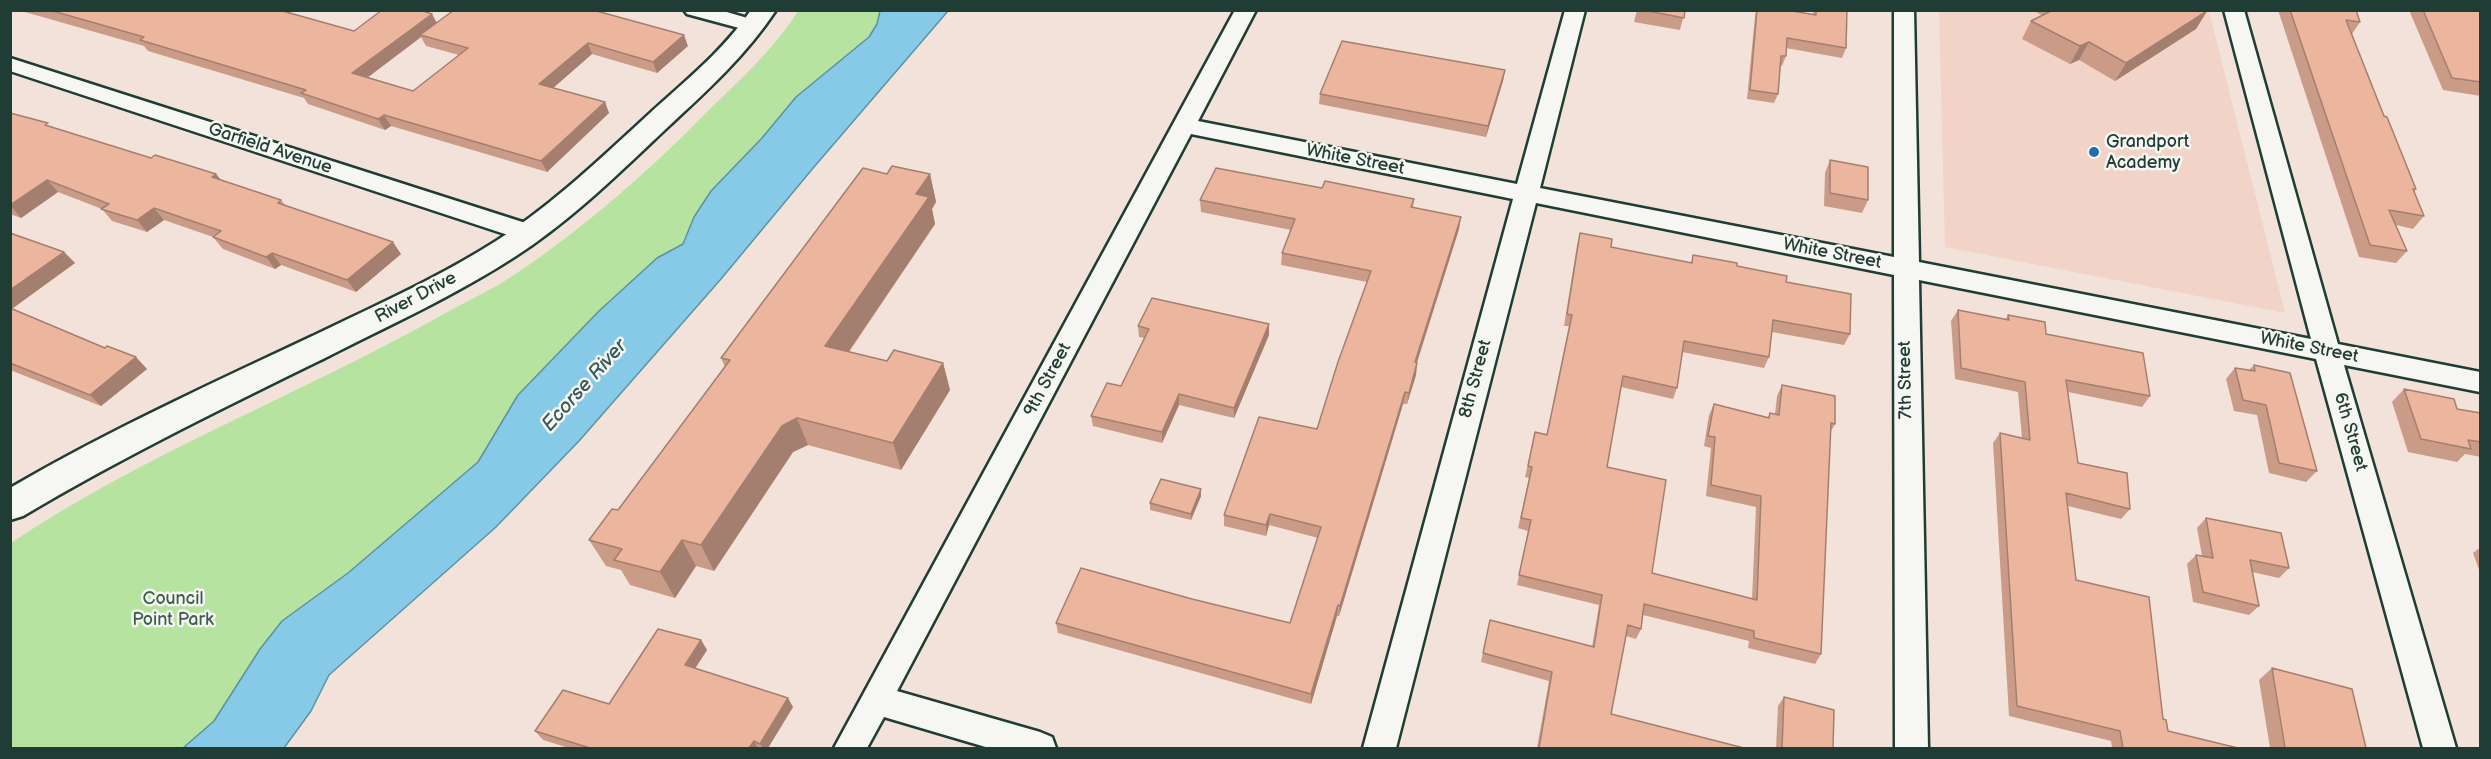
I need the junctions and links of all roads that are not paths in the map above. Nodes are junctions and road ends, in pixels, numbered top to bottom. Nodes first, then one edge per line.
1 (694, 10) edge
2 (1246, 10) edge
3 (1575, 10) edge
4 (1904, 10) edge
5 (2234, 10) edge
6 (759, 18) edge
7 (10, 64) edge
8 (1184, 126) junction
9 (1526, 194) junction
10 (529, 233) junction
11 (1905, 268) junction
12 (2327, 351) junction
13 (2481, 382) edge
14 (12, 504) edge
15 (876, 699) junction
16 (850, 748) edge
17 (1040, 748) edge
18 (1379, 748) edge
19 (1911, 748) edge
20 (2440, 748) edge

1 - 6 street
2 - 8 street, 9th Street
3 - 9 street, 8th Street
4 - 11 street, 7th Street
5 - 12 street, 6th Street
6 - 10 street, River Drive
7 - 10 street, Garfield Avenue
8 - 9 street, White Street
8 - 15 street, 9th Street
9 - 11 street, White Street
9 - 18 street, 8th Street
10 - 14 street, River Drive
11 - 12 street, White Street
11 - 19 street, 7th Street
12 - 13 street, White Street
12 - 20 street, 6th Street
15 - 16 street, 9th Street
15 - 17 street

